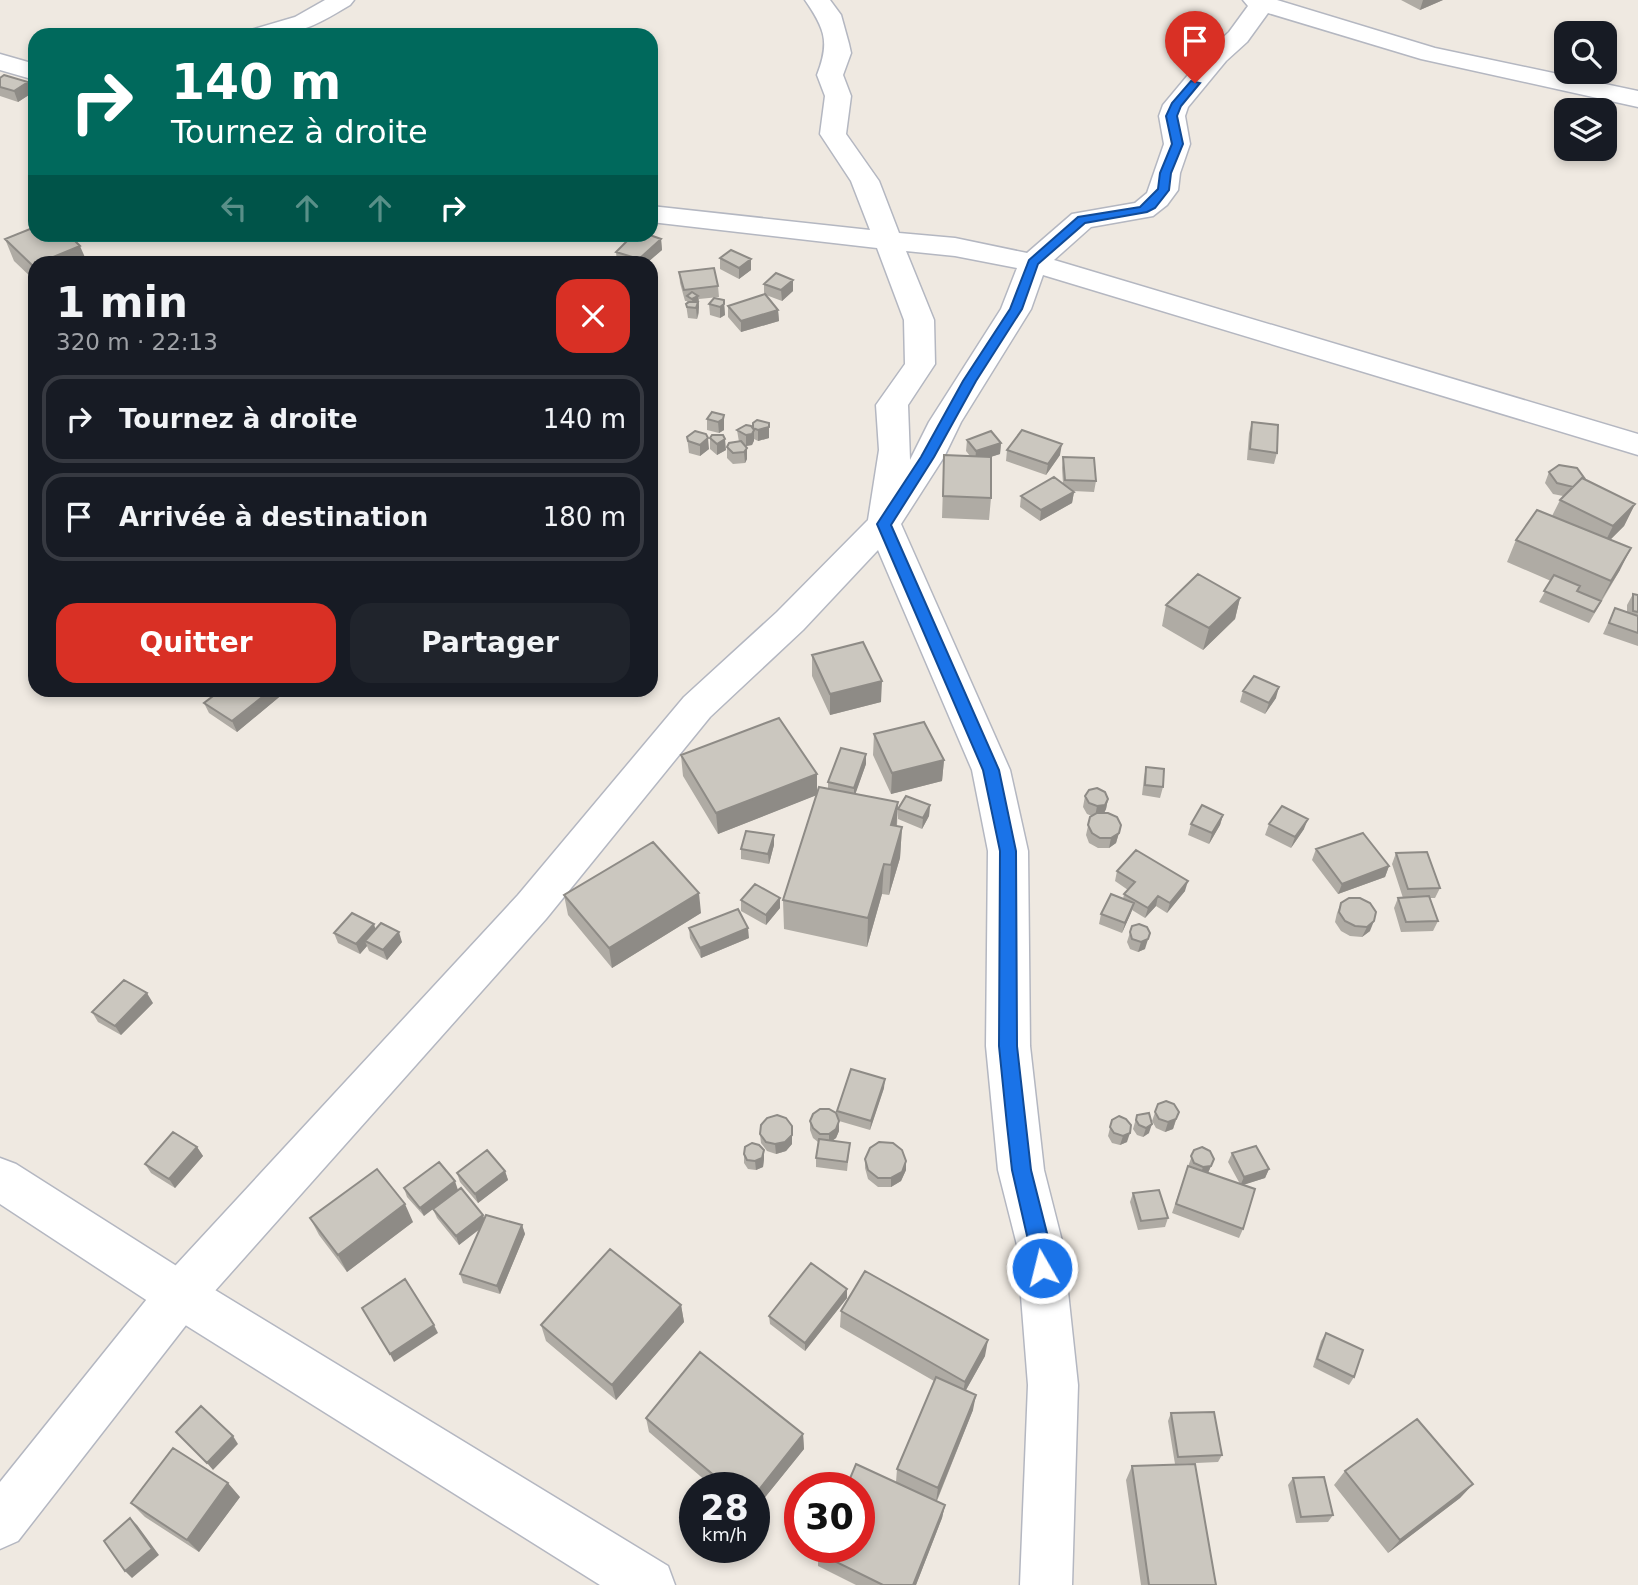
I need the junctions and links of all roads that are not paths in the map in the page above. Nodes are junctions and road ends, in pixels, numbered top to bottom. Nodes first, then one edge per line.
1 (342, 0) edge
2 (817, 0) edge
3 (1260, 1) edge
4 (284, 28) edge
5 (28, 61) edge
6 (28, 70) edge
7 (1638, 99) edge
8 (658, 215) edge
9 (889, 239) junction
10 (1033, 263) junction
11 (1638, 445) edge
12 (884, 524) junction
13 (0, 1180) edge
14 (180, 1295) junction
15 (0, 1523) edge
16 (649, 1585) edge
17 (1046, 1585) edge

1 - 4 street
2 - 9 street
3 - 7 street
3 - 10 street
5 - 6 street
8 - 9 street
9 - 10 street
9 - 12 street
10 - 11 street
10 - 12 street
12 - 14 street
12 - 17 street
13 - 14 street
14 - 15 street
14 - 16 street

